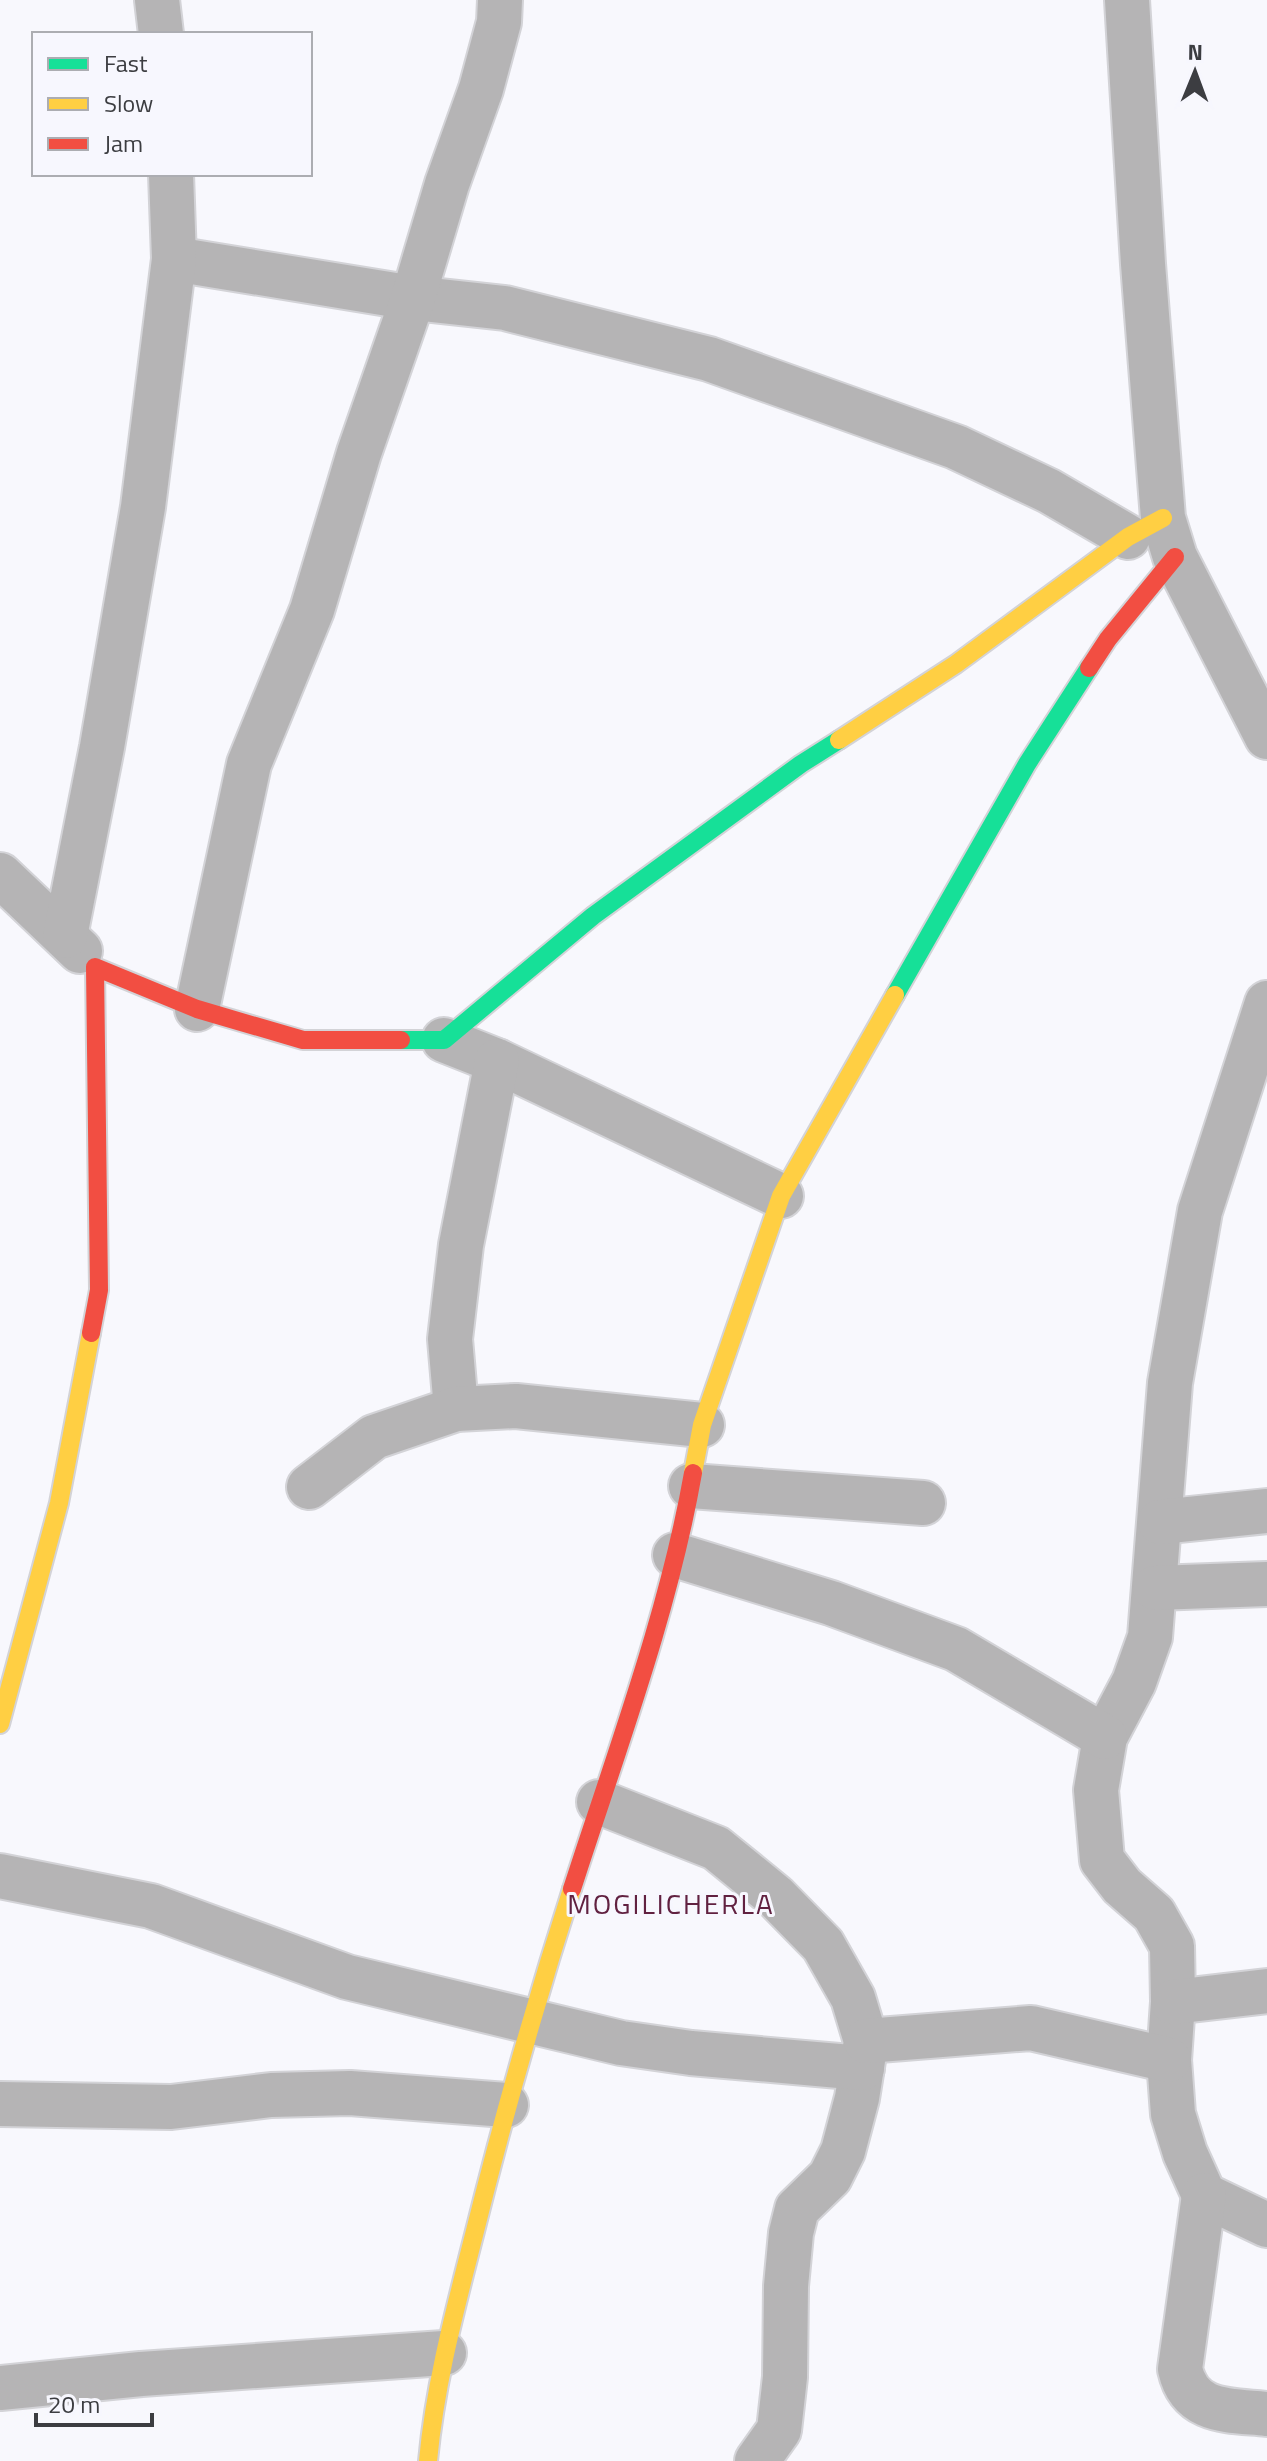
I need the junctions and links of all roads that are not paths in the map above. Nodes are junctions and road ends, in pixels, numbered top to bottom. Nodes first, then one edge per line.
1 (157, 0) edge
2 (500, 0) edge
3 (1127, 0) edge
4 (161, 32) edge
5 (171, 176) edge
6 (174, 259) junction
7 (413, 298) junction
8 (1156, 537) junction
9 (1267, 737) edge
10 (0, 875) edge
11 (65, 936) junction
12 (95, 967) junction
13 (1267, 1003) edge
14 (197, 1009) junction
15 (444, 1040) junction
16 (497, 1061) junction
17 (781, 1196) junction
18 (456, 1409) junction
19 (702, 1425) junction
20 (691, 1486) junction
21 (309, 1487) dead end
22 (923, 1503) dead end
23 (1267, 1511) edge
24 (1160, 1522) junction
25 (675, 1555) junction
26 (1267, 1584) edge
27 (1155, 1588) junction
28 (0, 1724) edge
29 (1105, 1737) junction
30 (599, 1802) junction
31 (0, 1876) edge
32 (1267, 1991) edge
33 (1173, 2002) junction
34 (529, 2023) junction
35 (864, 2054) junction
36 (1169, 2060) junction
37 (0, 2104) edge
38 (506, 2105) junction
39 (1204, 2195) junction
40 (1267, 2225) edge
41 (444, 2353) junction
42 (0, 2388) edge
43 (1267, 2414) edge
44 (428, 2461) edge
45 (757, 2461) edge

1 - 4 street
2 - 7 street
3 - 8 street
5 - 6 street
6 - 7 street
6 - 11 street
7 - 8 street
7 - 14 street
8 - 9 street
8 - 15 street
8 - 17 street
10 - 11 street
11 - 12 street
12 - 14 street
12 - 28 street
13 - 24 street
14 - 15 street
15 - 16 street
16 - 17 street
16 - 18 street
17 - 19 street
18 - 19 street
18 - 21 street
19 - 20 street
20 - 22 street
20 - 25 street
23 - 24 street
24 - 27 street
25 - 29 street
25 - 30 street
26 - 27 street
27 - 29 street
29 - 33 street
30 - 34 street
30 - 35 street
31 - 34 street
32 - 33 street
33 - 36 street
34 - 35 street
34 - 38 street
35 - 36 street
35 - 45 street
36 - 39 street
37 - 38 street
38 - 41 street
39 - 40 street
39 - 43 street
41 - 42 street
41 - 44 street

